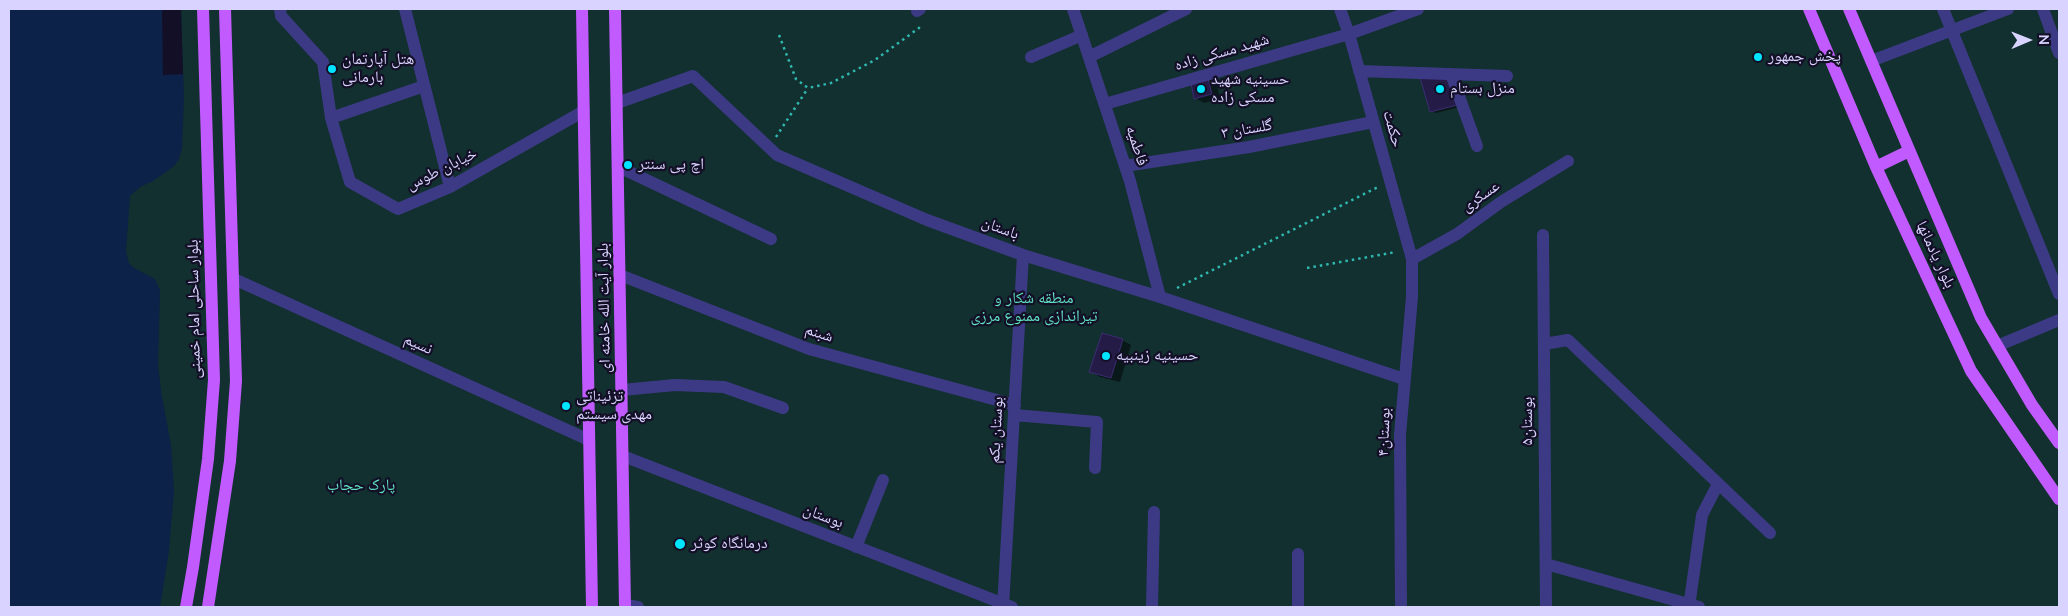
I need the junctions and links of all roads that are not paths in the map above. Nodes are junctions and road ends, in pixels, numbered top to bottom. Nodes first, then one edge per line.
1 (203, 9) edge
2 (225, 9) edge
3 (280, 9) edge
4 (405, 9) edge
5 (582, 9) edge
6 (615, 9) edge
7 (1073, 9) edge
8 (1186, 9) edge
9 (1340, 9) edge
10 (1418, 9) edge
11 (1809, 9) edge
12 (1849, 9) edge
13 (1943, 9) edge
14 (2008, 9) edge
15 (2043, 9) edge
16 (1952, 30) junction
17 (1348, 34) junction
18 (1082, 35) junction
19 (2059, 53) edge
20 (1031, 57) dead end
21 (1089, 57) junction
22 (1871, 61) junction
23 (1359, 70) junction
24 (1451, 74) junction
25 (1507, 76) dead end
26 (424, 86) junction
27 (617, 103) junction
28 (1105, 104) junction
29 (584, 111) junction
30 (331, 118) junction
31 (1373, 122) junction
32 (1476, 146) dead end
33 (1909, 151) junction
34 (1568, 161) dead end
35 (1125, 166) junction
36 (619, 167) junction
37 (1876, 167) junction
38 (450, 187) junction
39 (1543, 235) dead end
40 (771, 240) dead end
41 (1410, 254) junction
42 (1023, 255) junction
43 (620, 275) junction
44 (234, 279) junction
45 (2059, 294) edge
46 (1160, 296) junction
47 (2059, 320) edge
48 (1544, 344) junction
49 (1997, 346) junction
50 (1404, 379) junction
51 (622, 390) junction
52 (783, 408) dead end
53 (1015, 410) junction
54 (589, 440) junction
55 (2059, 443) edge
56 (623, 456) junction
57 (1095, 468) dead end
58 (884, 480) dead end
59 (1718, 484) junction
60 (2059, 499) edge
61 (1154, 512) dead end
62 (1770, 533) dead end
63 (856, 547) junction
64 (1298, 554) dead end
65 (1546, 564) junction
66 (193, 567) junction
67 (215, 570) junction
68 (630, 606) edge
69 (1006, 606) edge
70 (1692, 606) edge
71 (186, 607) edge
72 (208, 607) edge
73 (592, 607) edge
74 (1152, 607) edge
75 (1298, 607) edge
76 (1401, 607) edge
77 (1546, 607) edge

1 - 66 main road, بلوار ساحلی امام خمینی
2 - 44 main road
3 - 30 street, خیابان طوس
4 - 26 street
5 - 29 main road, بلوار آیت الله خامنه ای
6 - 27 main road, بلوار آیت الله خامنه ای
7 - 18 street, فاطمیه
8 - 21 street
9 - 17 street, حکمت
10 - 17 street, شهید مسکی زاده
11 - 37 main road, بلوار یادمانها
12 - 22 main road, بلوار یادمانها
13 - 16 street
14 - 16 street
15 - 19 street
16 - 22 street
16 - 45 street
17 - 23 street, حکمت
17 - 28 street, شهید مسکی زاده
18 - 20 street
18 - 21 street, فاطمیه
21 - 28 street, فاطمیه
22 - 33 main road, بلوار یادمانها
23 - 24 street
23 - 31 street, حکمت
24 - 25 street
24 - 32 street
26 - 30 street
26 - 38 street
27 - 36 main road, بلوار آیت الله خامنه ای
27 - 42 street, باستان
28 - 35 street, فاطمیه
29 - 38 street, خیابان طوس
29 - 54 main road, بلوار آیت الله خامنه ای
30 - 38 street, خیابان طوس
31 - 35 street, گلستان ۳
31 - 41 street, حکمت
33 - 37 main road
33 - 49 main road, بلوار یادمانها
34 - 41 street, عسکری
35 - 46 street, فاطمیه
36 - 40 street
36 - 43 main road, بلوار آیت الله خامنه ای
37 - 60 main road, بلوار یادمانها
39 - 48 street, بوستان۵
41 - 50 street, بوستان۴
42 - 46 street, باستان
42 - 53 street, بوستان یکم
43 - 51 main road, بلوار آیت الله خامنه ای
43 - 53 street, شبنم
44 - 54 street, نسیم
44 - 67 main road
46 - 50 street, باستان
47 - 49 street
48 - 59 street
48 - 65 street, بوستان۵
49 - 55 main road, بلوار یادمانها
50 - 76 street, بوستان۴
51 - 52 street
51 - 56 main road, بلوار آیت الله خامنه ای
53 - 57 street, شبنم
53 - 69 street, بوستان یکم
54 - 73 main road, بلوار آیت الله خامنه ای
56 - 63 street, بوستان
56 - 68 main road, بلوار آیت الله خامنه ای
58 - 63 street
59 - 62 street
59 - 70 street
61 - 74 street
63 - 69 street, بوستان
64 - 75 street
65 - 70 street
65 - 77 street, بوستان۵
66 - 67 main road
66 - 71 main road, بلوار ساحلی امام خمینی
67 - 72 main road

